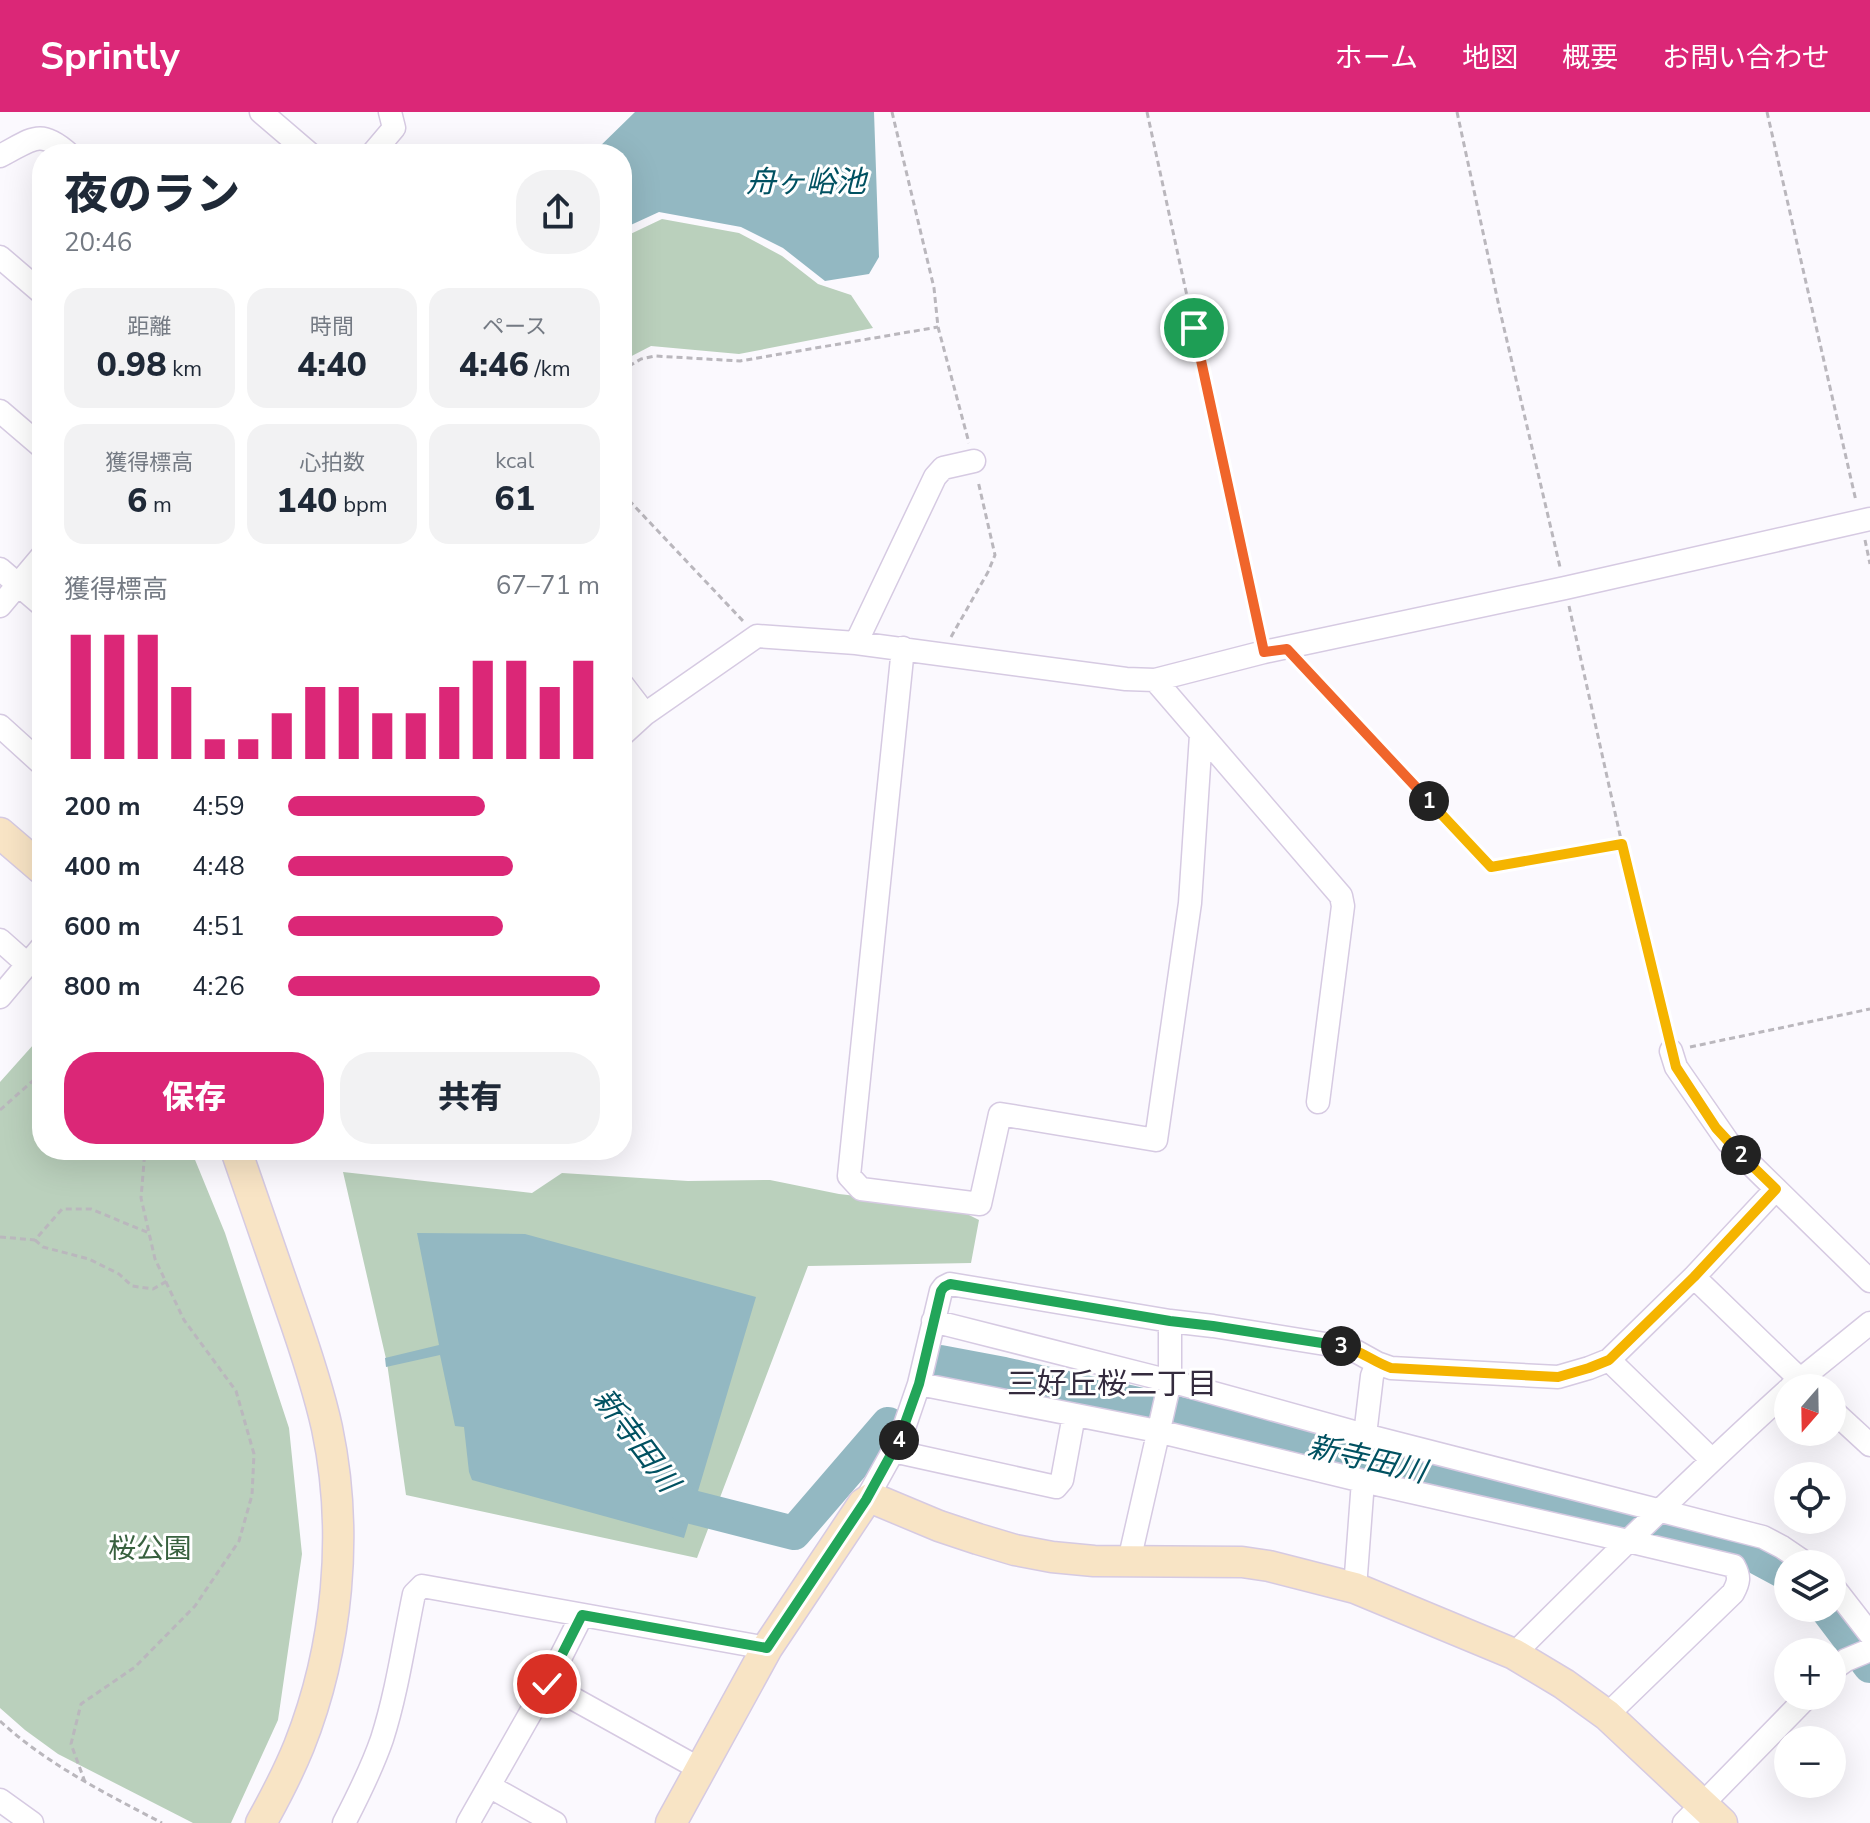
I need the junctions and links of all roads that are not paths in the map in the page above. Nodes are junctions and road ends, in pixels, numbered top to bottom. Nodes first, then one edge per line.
1 (261, 112) edge
2 (390, 112) edge
3 (58, 144) edge
4 (298, 144) edge
5 (380, 144) edge
6 (0, 156) edge
7 (0, 257) edge
8 (32, 284) edge
9 (0, 411) edge
10 (32, 438) edge
11 (974, 461) road end
12 (1865, 520) edge
13 (32, 568) edge
14 (0, 569) edge
15 (18, 585) junction
16 (32, 597) edge
17 (0, 606) edge
18 (856, 643) junction
19 (903, 648) junction
20 (1155, 680) junction
21 (632, 697) edge
22 (645, 714) junction
23 (0, 726) edge
24 (632, 726) edge
25 (1201, 735) junction
26 (32, 755) edge
27 (0, 833) edge
28 (32, 860) edge
29 (0, 940) edge
30 (32, 954) edge
31 (32, 959) edge
32 (0, 997) edge
33 (1671, 1051) road end
34 (1318, 1102) dead end
35 (239, 1160) edge
36 (1776, 1189) junction
37 (1694, 1277) junction
38 (1870, 1281) edge
39 (933, 1321) junction
40 (1170, 1321) junction
41 (1870, 1323) edge
42 (1609, 1360) junction
43 (1377, 1363) junction
44 (1785, 1374) edge
45 (1810, 1374) edge
46 (1170, 1381) junction
47 (919, 1384) junction
48 (1774, 1405) edge
49 (1074, 1415) junction
50 (1846, 1423) edge
51 (1157, 1431) junction
52 (1365, 1435) junction
53 (1870, 1445) edge
54 (893, 1451) junction
55 (1711, 1459) junction
56 (1363, 1481) junction
57 (866, 1500) junction
58 (1659, 1509) junction
59 (1628, 1541) junction
60 (1786, 1550) edge
61 (1129, 1561) junction
62 (1355, 1588) junction
63 (1846, 1603) edge
64 (582, 1615) junction
65 (1870, 1634) edge
66 (767, 1648) junction
67 (1870, 1650) edge
68 (1514, 1654) junction
69 (1846, 1662) edge
70 (547, 1684) junction
71 (1796, 1710) edge
72 (1607, 1715) junction
73 (700, 1769) junction
74 (489, 1786) junction
75 (0, 1800) edge
76 (1703, 1817) edge
77 (32, 1823) edge
78 (261, 1823) edge
79 (344, 1823) edge
80 (468, 1823) edge
81 (555, 1823) edge
82 (671, 1823) edge

1 - 4 street
2 - 5 street
3 - 6 street
7 - 8 street
9 - 10 street
11 - 18 street
12 - 20 street
13 - 15 street
14 - 15 street
15 - 16 street
15 - 17 street
18 - 19 street
18 - 22 street
19 - 20 street
19 - 25 street
20 - 25 street
21 - 22 street
22 - 24 street
23 - 26 street
25 - 34 street
27 - 28 street
29 - 30 street
31 - 32 street
33 - 36 street
35 - 78 street
36 - 37 street
36 - 38 street
37 - 42 street
37 - 44 street
39 - 40 street
39 - 46 street
39 - 47 street
40 - 43 street
40 - 46 street
41 - 45 street
42 - 43 street
42 - 55 street
43 - 52 street
46 - 51 street
46 - 52 street
47 - 49 street
47 - 54 street
48 - 55 street
49 - 51 street
49 - 54 street
50 - 53 street
51 - 56 street
51 - 61 street
52 - 58 street
54 - 57 street
55 - 58 street
56 - 59 street
56 - 62 street
57 - 61 street
57 - 66 street
58 - 59 street
58 - 60 street
59 - 68 street
59 - 72 street
61 - 62 street
62 - 68 street
63 - 65 street
64 - 66 street
64 - 70 street
64 - 79 street
66 - 73 street
67 - 69 street
68 - 72 street
70 - 73 street
70 - 74 street
71 - 76 street
72 - 76 street
73 - 82 street
74 - 80 street
74 - 81 street
75 - 77 street

